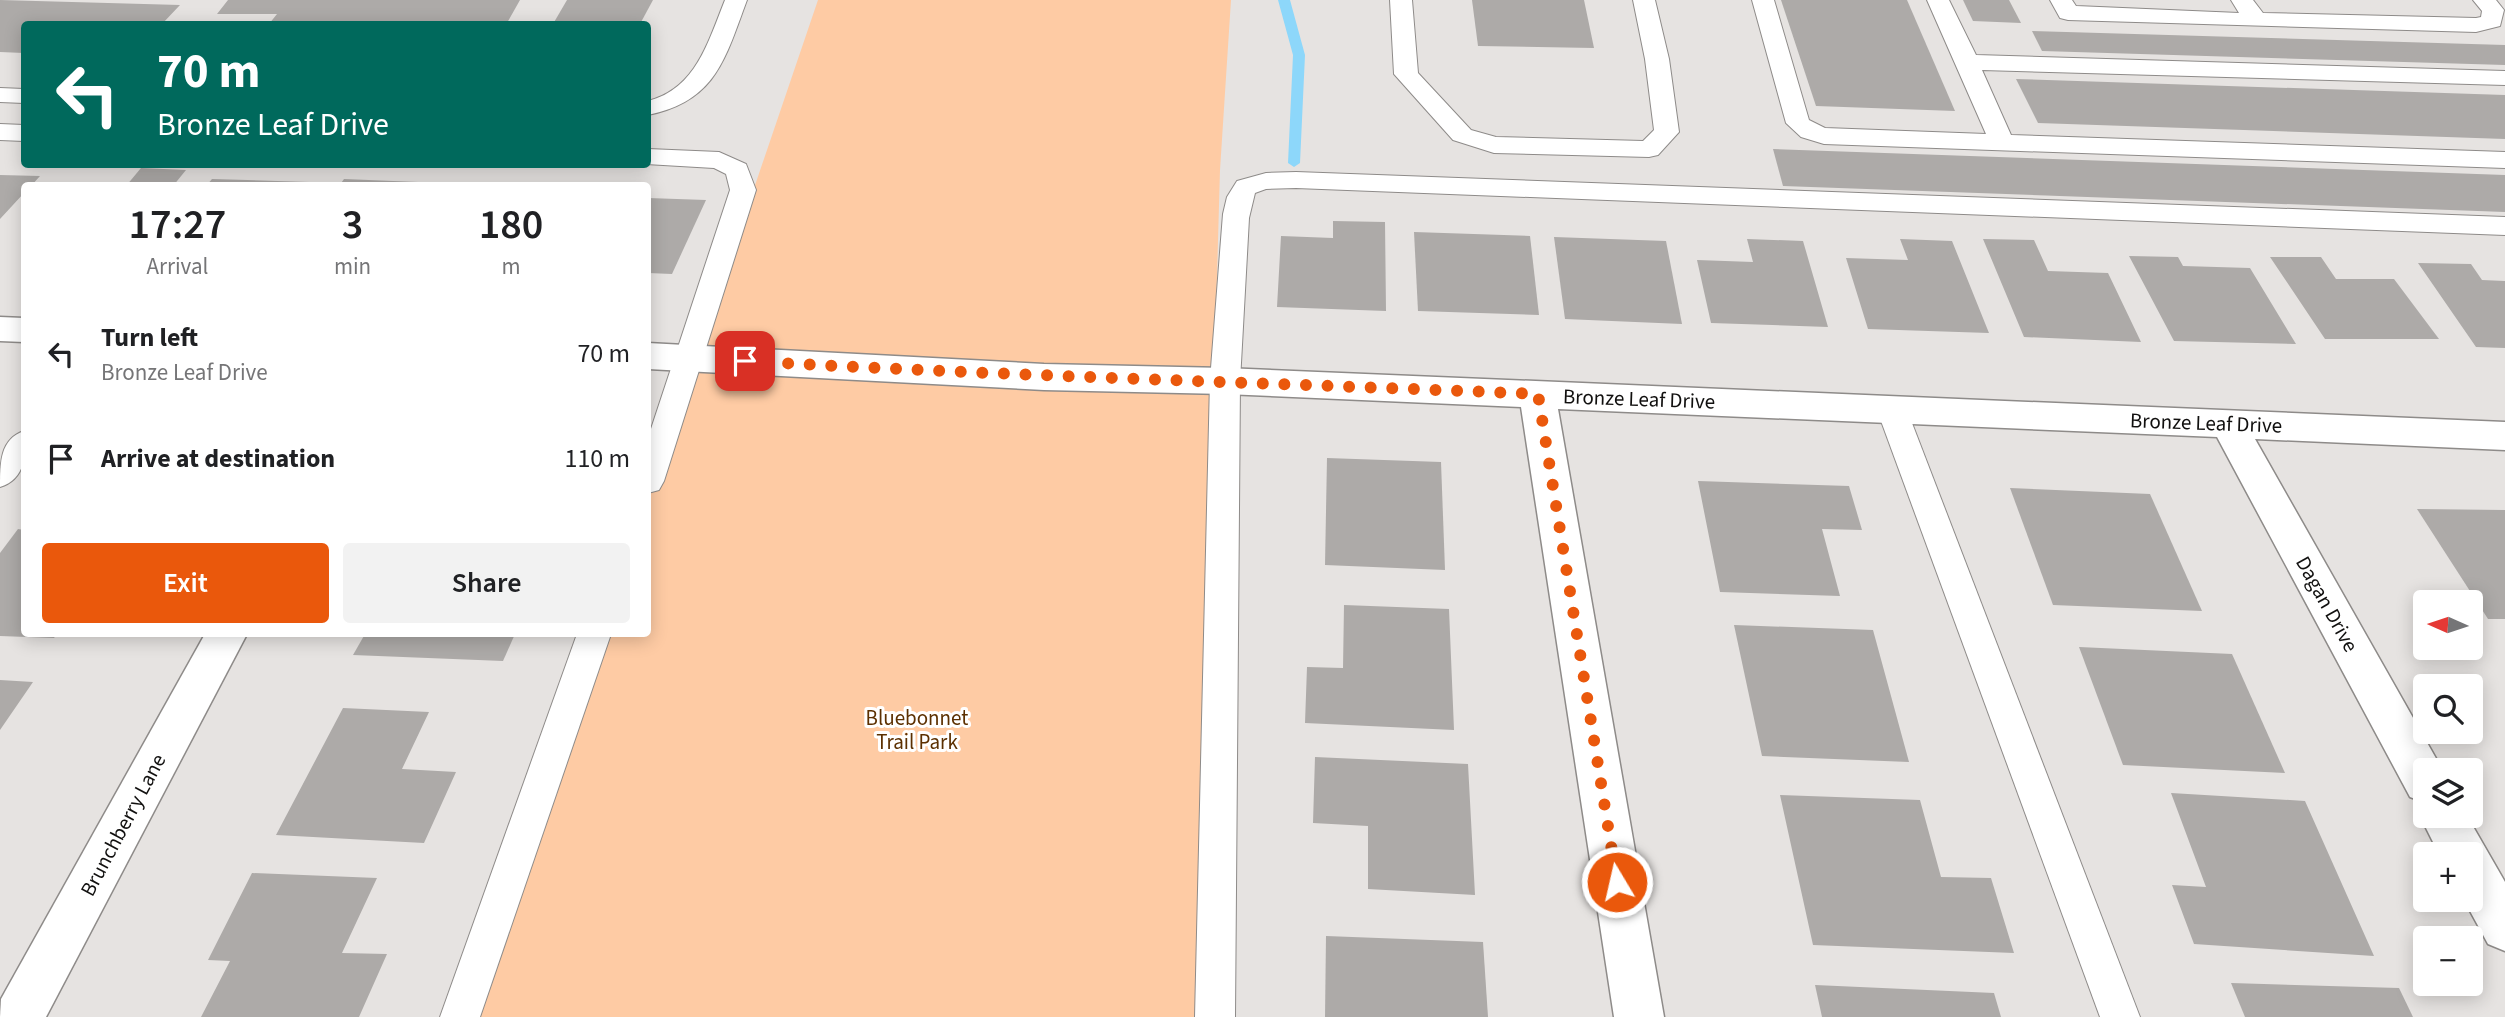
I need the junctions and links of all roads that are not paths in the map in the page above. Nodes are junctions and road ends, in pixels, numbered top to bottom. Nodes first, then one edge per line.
1 (737, 0) edge
2 (1401, 0) edge
3 (1644, 0) edge
4 (1763, 0) edge
5 (1937, 0) edge
6 (2061, 0) edge
7 (2242, 0) edge
8 (2484, 0) edge
9 (2256, 20) junction
10 (1967, 62) junction
11 (2505, 78) edge
12 (0, 95) edge
13 (21, 96) edge
14 (651, 107) edge
15 (0, 132) edge
16 (21, 132) edge
17 (2002, 142) junction
18 (651, 157) edge
19 (2505, 160) edge
20 (2505, 226) edge
21 (0, 329) edge
22 (21, 330) edge
23 (651, 356) edge
24 (690, 358) junction
25 (1225, 381) junction
26 (1538, 394) junction
27 (1892, 410) junction
28 (2228, 424) junction
29 (2505, 436) edge
30 (21, 446) edge
31 (651, 472) edge
32 (0, 475) edge
33 (224, 637) edge
34 (593, 637) edge
35 (2413, 759) edge
36 (2483, 888) edge
37 (2505, 928) edge
38 (19, 1017) edge
39 (460, 1017) edge
40 (1215, 1017) edge
41 (1639, 1017) edge
42 (2120, 1017) edge

1 - 14 lane
2 - 3 lane
4 - 17 lane
5 - 10 lane
6 - 9 lane
7 - 9 lane
8 - 9 lane
10 - 11 lane
10 - 17 lane
12 - 13 lane
15 - 16 lane
17 - 19 lane
18 - 24 lane
20 - 25 lane
21 - 22 street
23 - 24 street, Bronze Leaf Drive
24 - 25 street, Bronze Leaf Drive
24 - 31 lane
25 - 26 street, Bronze Leaf Drive
25 - 40 lane
26 - 27 street, Bronze Leaf Drive
26 - 41 street
27 - 28 street, Bronze Leaf Drive
27 - 42 lane
28 - 29 street, Bronze Leaf Drive
28 - 35 street, Dagan Drive
30 - 32 lane
33 - 38 street, Brunchberry Lane
34 - 39 lane
36 - 37 street

